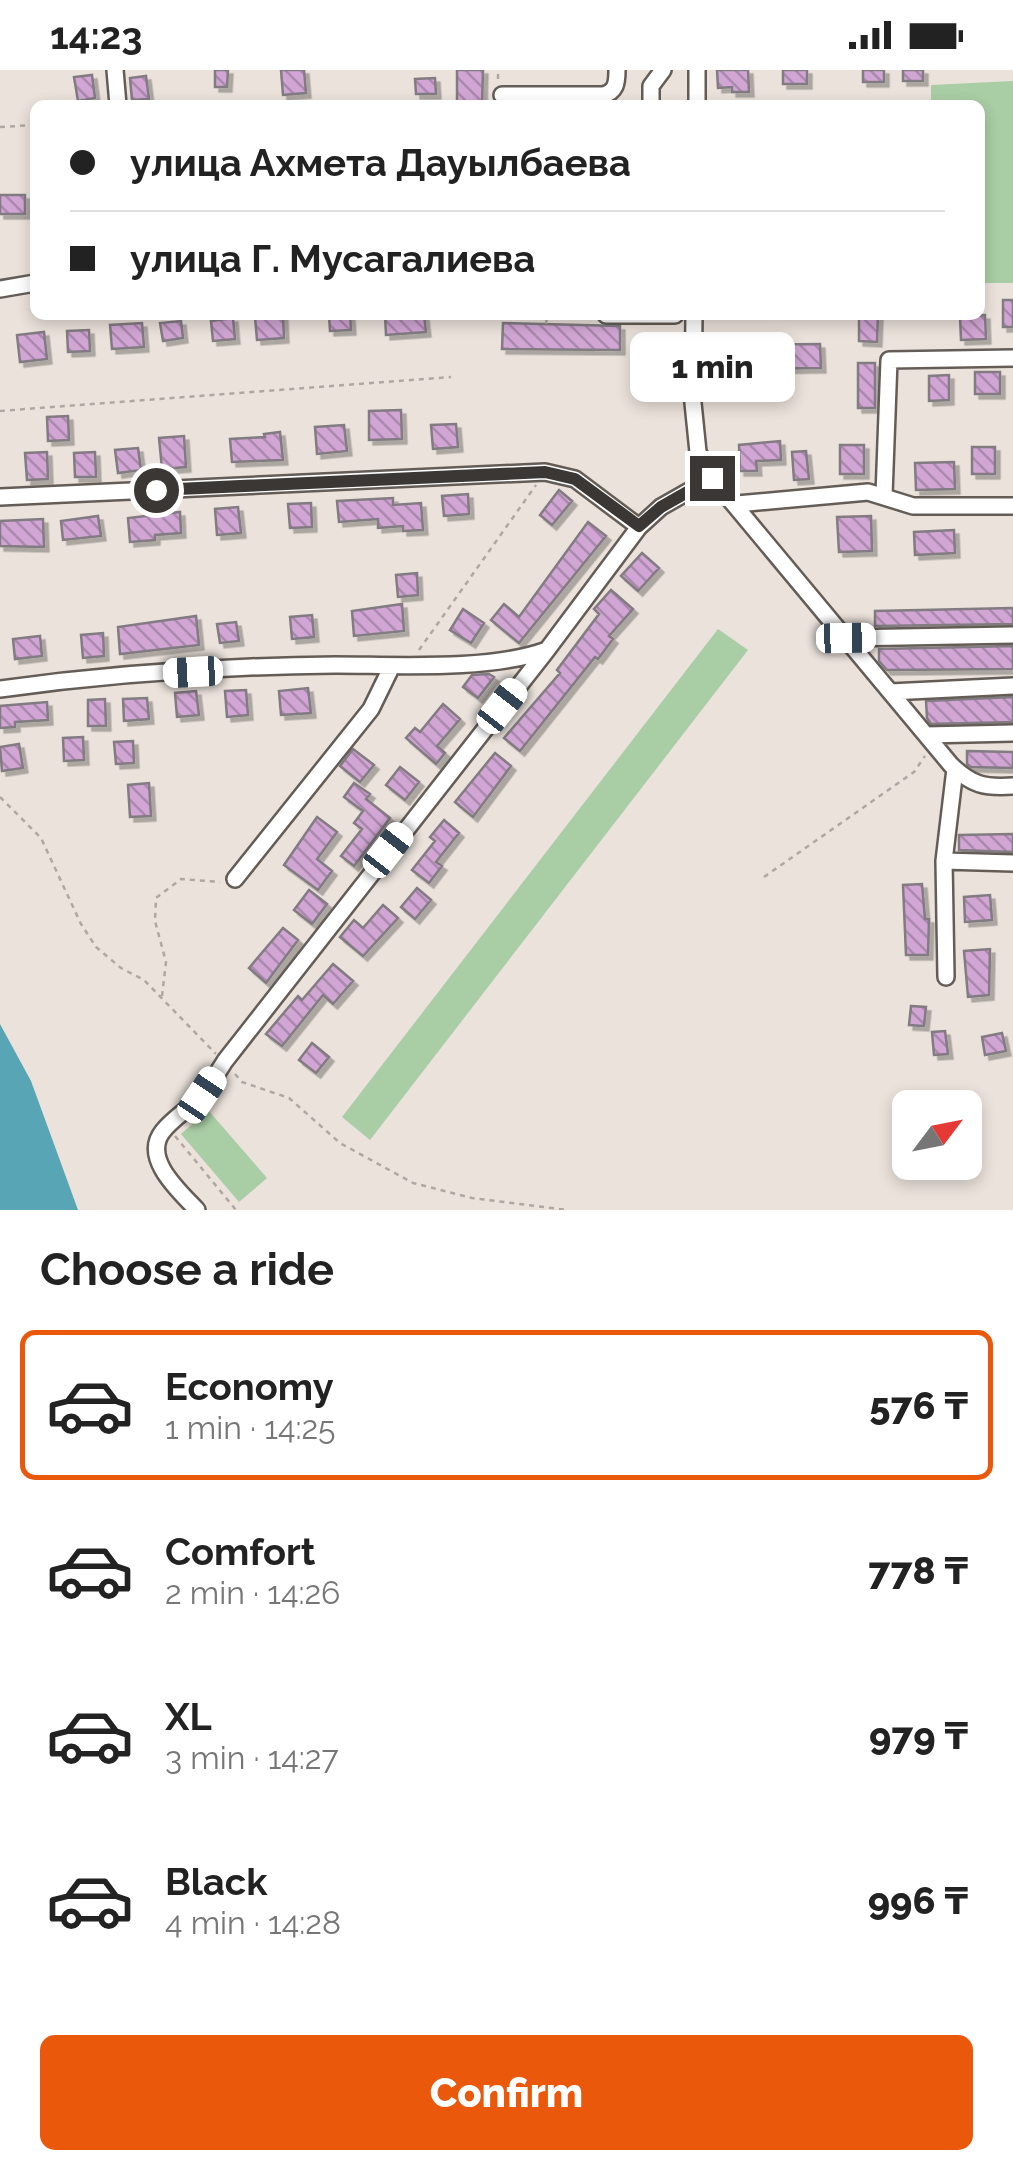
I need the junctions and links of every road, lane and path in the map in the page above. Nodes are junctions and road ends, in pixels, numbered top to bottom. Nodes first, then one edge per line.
1 (115, 70) edge
2 (618, 70) edge
3 (663, 70) edge
4 (697, 70) edge
5 (502, 95) dead end
6 (118, 100) edge
7 (651, 100) edge
8 (697, 100) edge
9 (30, 125) edge
10 (0, 127) edge
11 (30, 283) edge
12 (0, 289) edge
13 (546, 320) edge
14 (578, 320) edge
15 (694, 320) edge
16 (546, 324) dead end
17 (578, 324) dead end
18 (1013, 358) edge
19 (451, 377) dead end
20 (0, 410) edge
21 (545, 472) junction
22 (712, 478) junction
23 (884, 495) junction
24 (0, 497) edge
25 (737, 504) junction
26 (1013, 506) edge
27 (639, 526) junction
28 (1013, 636) edge
29 (846, 638) junction
30 (547, 650) junction
31 (400, 666) junction
32 (1013, 686) edge
33 (0, 689) edge
34 (890, 692) junction
35 (1013, 733) edge
36 (926, 741) junction
37 (955, 770) junction
38 (1013, 786) edge
39 (0, 797) edge
40 (944, 861) junction
41 (1013, 862) edge
42 (764, 877) dead end
43 (235, 879) joint
44 (946, 977) dead end
45 (162, 998) junction
46 (225, 1061) junction
47 (167, 1127) junction
48 (197, 1210) edge
49 (236, 1210) edge
50 (567, 1210) edge

1 - 6 street
2 - 5 street
3 - 7 street
4 - 8 street
9 - 10 path
11 - 12 street
13 - 16 path
14 - 17 path
15 - 22 street
18 - 23 street
19 - 20 path
21 - 24 street
21 - 27 street
21 - 31 path
22 - 25 street
22 - 27 street
23 - 25 street
23 - 26 street
25 - 29 street
27 - 30 street
28 - 29 street
29 - 34 street
30 - 31 street
30 - 46 street
31 - 33 street
31 - 43 street
32 - 34 street
34 - 36 street
35 - 36 street
36 - 37 street
36 - 42 path
37 - 38 street
37 - 40 street
39 - 45 path
40 - 41 street
40 - 44 street
43 - 45 path
45 - 46 path
46 - 47 street
46 - 50 path
47 - 48 street
47 - 49 path

